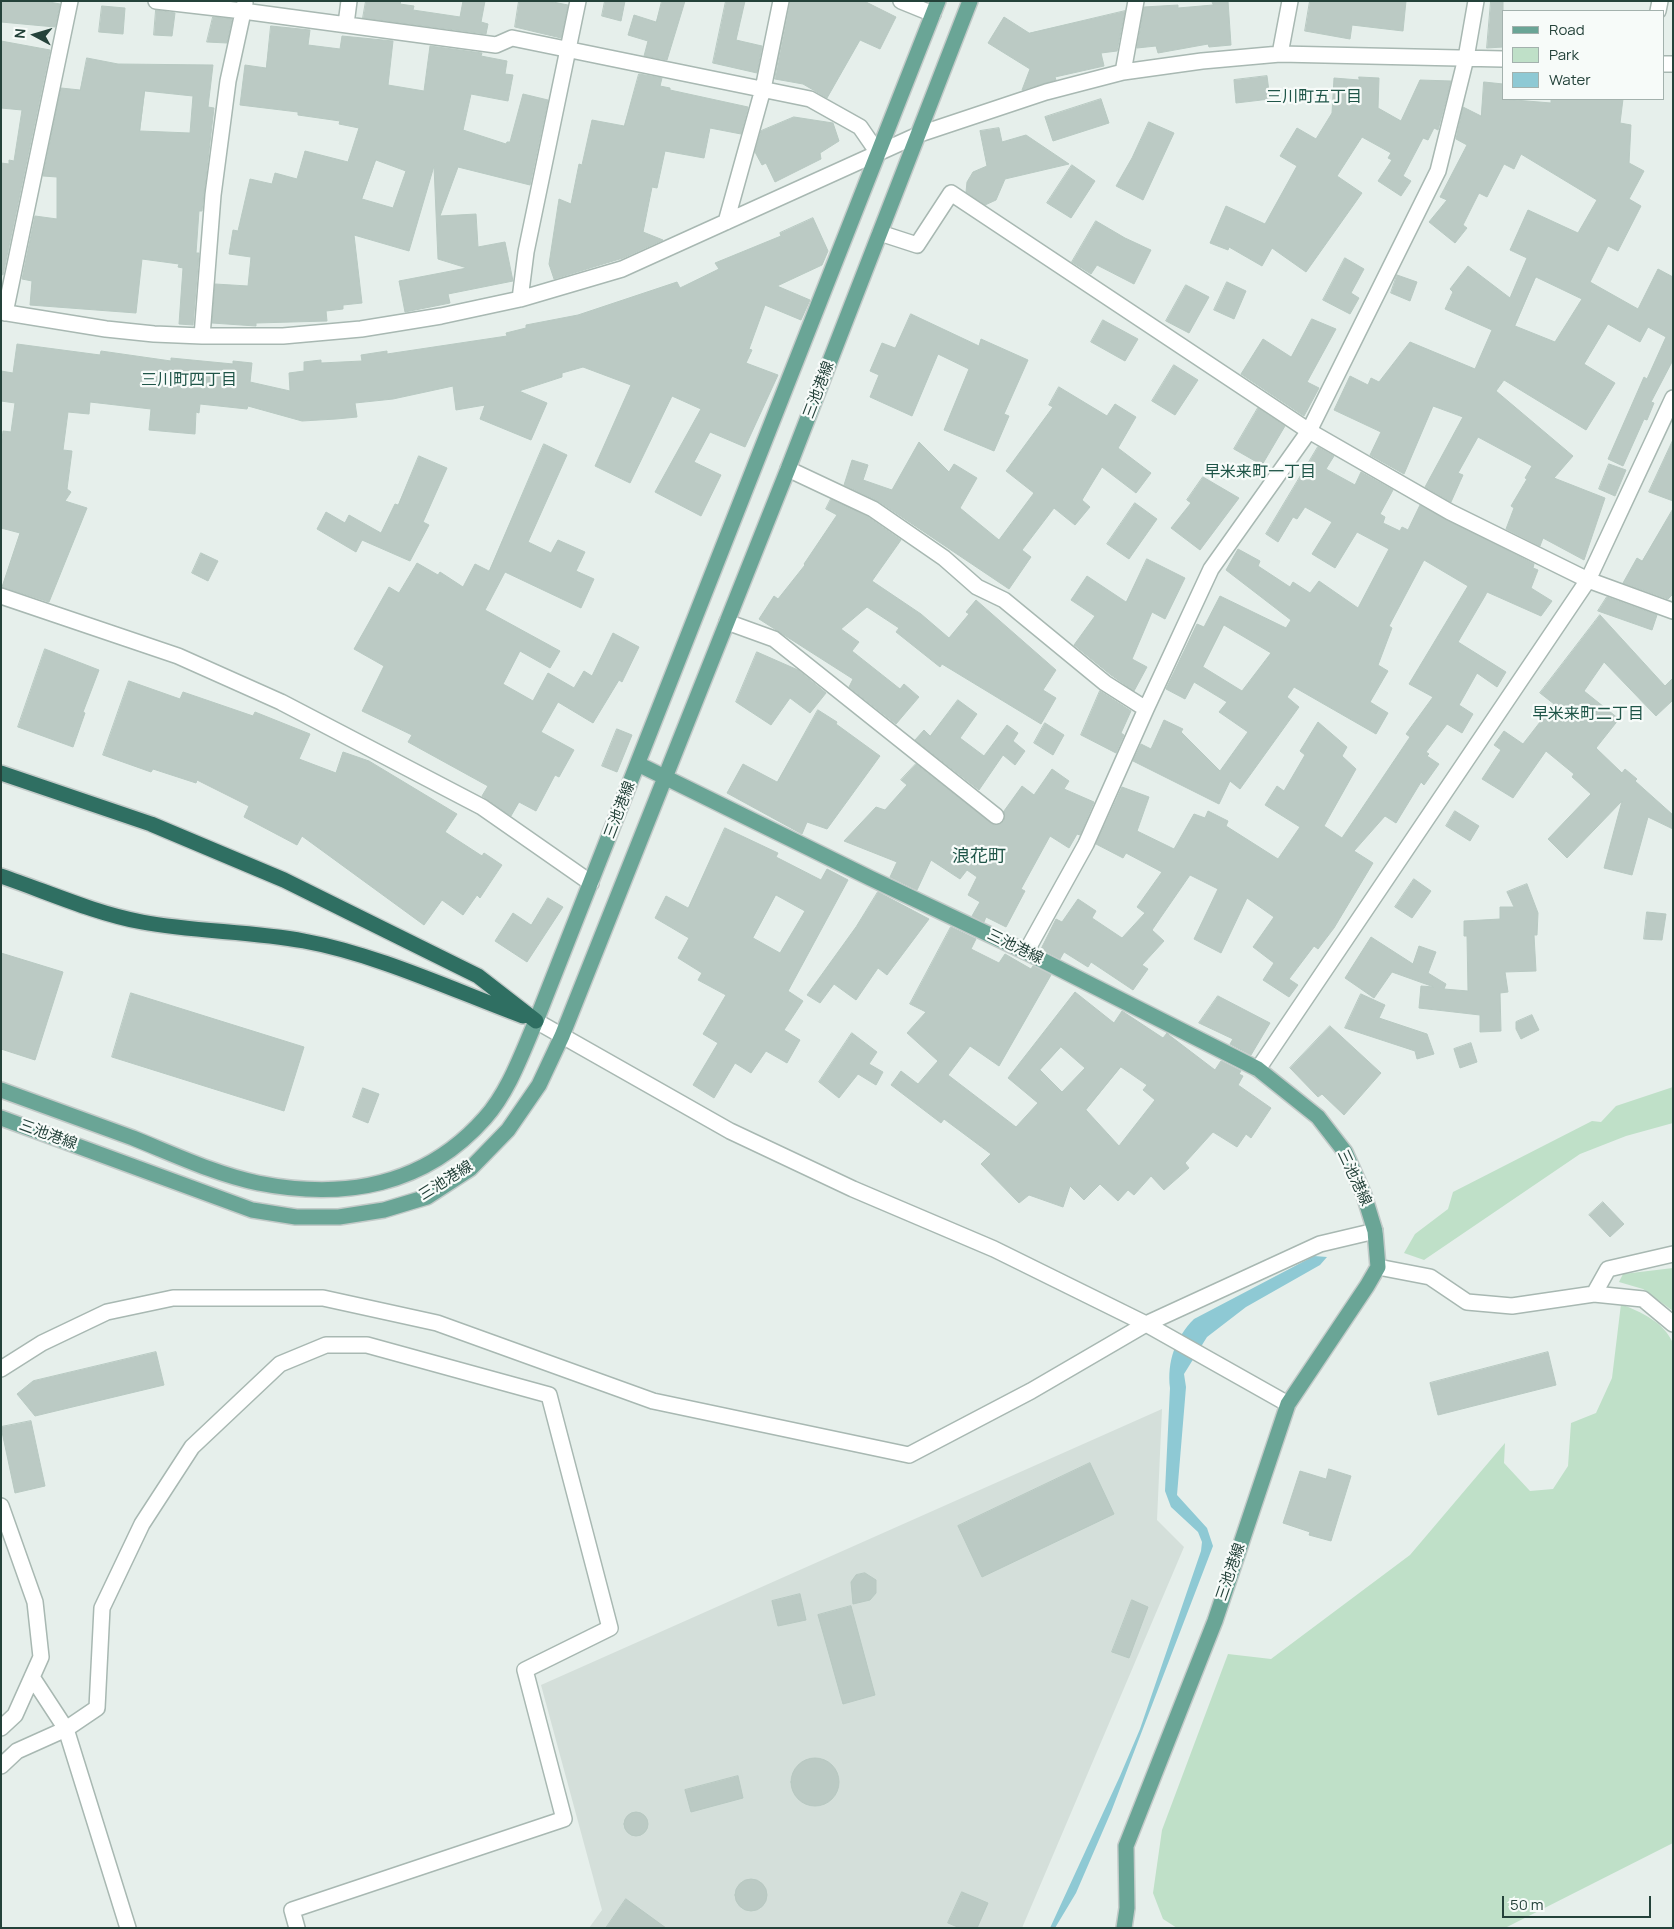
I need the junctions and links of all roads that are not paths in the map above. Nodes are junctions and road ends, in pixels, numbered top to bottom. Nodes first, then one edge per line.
1 (70, 1) edge
2 (156, 1) edge
3 (349, 1) edge
4 (578, 1) edge
5 (781, 1) edge
6 (902, 1) edge
7 (970, 1) edge
8 (1136, 1) edge
9 (1290, 1) edge
10 (1476, 1) edge
11 (244, 6) edge
12 (935, 8) edge
13 (346, 24) junction
14 (570, 48) junction
15 (1280, 54) junction
16 (1466, 58) junction
17 (1502, 59) edge
18 (1123, 72) junction
19 (763, 89) junction
20 (920, 134) junction
21 (878, 153) junction
22 (726, 222) junction
23 (880, 233) junction
24 (520, 299) junction
25 (3, 312) edge
26 (202, 336) junction
27 (1673, 398) edge
28 (1308, 431) junction
29 (788, 470) junction
30 (1588, 580) junction
31 (1, 596) edge
32 (1673, 611) edge
33 (726, 622) junction
34 (1146, 708) junction
35 (638, 764) junction
36 (1, 773) edge
37 (664, 776) junction
38 (996, 816) dead end
39 (1, 876) edge
40 (591, 883) junction
41 (1026, 952) junction
42 (536, 1021) junction
43 (562, 1036) junction
44 (1258, 1069) junction
45 (1, 1090) edge
46 (1, 1118) edge
47 (1375, 1231) junction
48 (1673, 1254) edge
49 (1378, 1267) junction
50 (1594, 1294) junction
51 (1146, 1324) junction
52 (1673, 1324) edge
53 (1, 1369) edge
54 (1288, 1404) junction
55 (1, 1506) edge
56 (32, 1677) junction
57 (1, 1728) edge
58 (66, 1729) junction
59 (1, 1766) edge
60 (1127, 1908) junction
61 (128, 1928) edge
62 (297, 1928) edge
63 (1124, 1928) edge
64 (1132, 1928) edge

1 - 25 street
2 - 11 street
3 - 13 street
4 - 14 street
5 - 19 street
6 - 12 street
7 - 20 main road, 三池港線
8 - 18 street
9 - 15 street
10 - 16 street
11 - 13 street
11 - 26 street
12 - 21 main road, 三池港線
13 - 14 street
14 - 19 street
14 - 24 street
15 - 16 street
15 - 18 street
16 - 17 street
16 - 28 street
18 - 20 street
19 - 21 street
19 - 22 street
20 - 21 street
20 - 23 main road, 三池港線
21 - 22 street
21 - 35 main road, 三池港線
22 - 24 street
23 - 28 street
23 - 29 main road, 三池港線
24 - 26 street
25 - 26 street
27 - 30 street
28 - 30 street
28 - 34 street
29 - 33 main road, 三池港線
29 - 34 street
30 - 32 street
30 - 44 street
31 - 40 street
33 - 37 main road, 三池港線
33 - 38 street
34 - 41 street
35 - 37 main road, 三池港線
35 - 40 main road, 三池港線
36 - 42 highway
37 - 41 main road, 三池港線
37 - 43 main road, 三池港線
39 - 42 highway
40 - 42 main road, 三池港線
41 - 44 main road, 三池港線
42 - 43 street
42 - 45 main road, 三池港線
43 - 46 main road, 三池港線
43 - 51 street
44 - 47 main road, 三池港線
47 - 49 main road, 三池港線
47 - 51 street
48 - 50 street
49 - 50 street
49 - 54 main road, 三池港線
50 - 52 street
51 - 53 street
51 - 54 street
54 - 60 main road, 三池港線
55 - 56 street
56 - 57 street
56 - 58 street
58 - 59 street
58 - 61 street
58 - 62 street
60 - 63 main road, 三池港線
60 - 64 street

